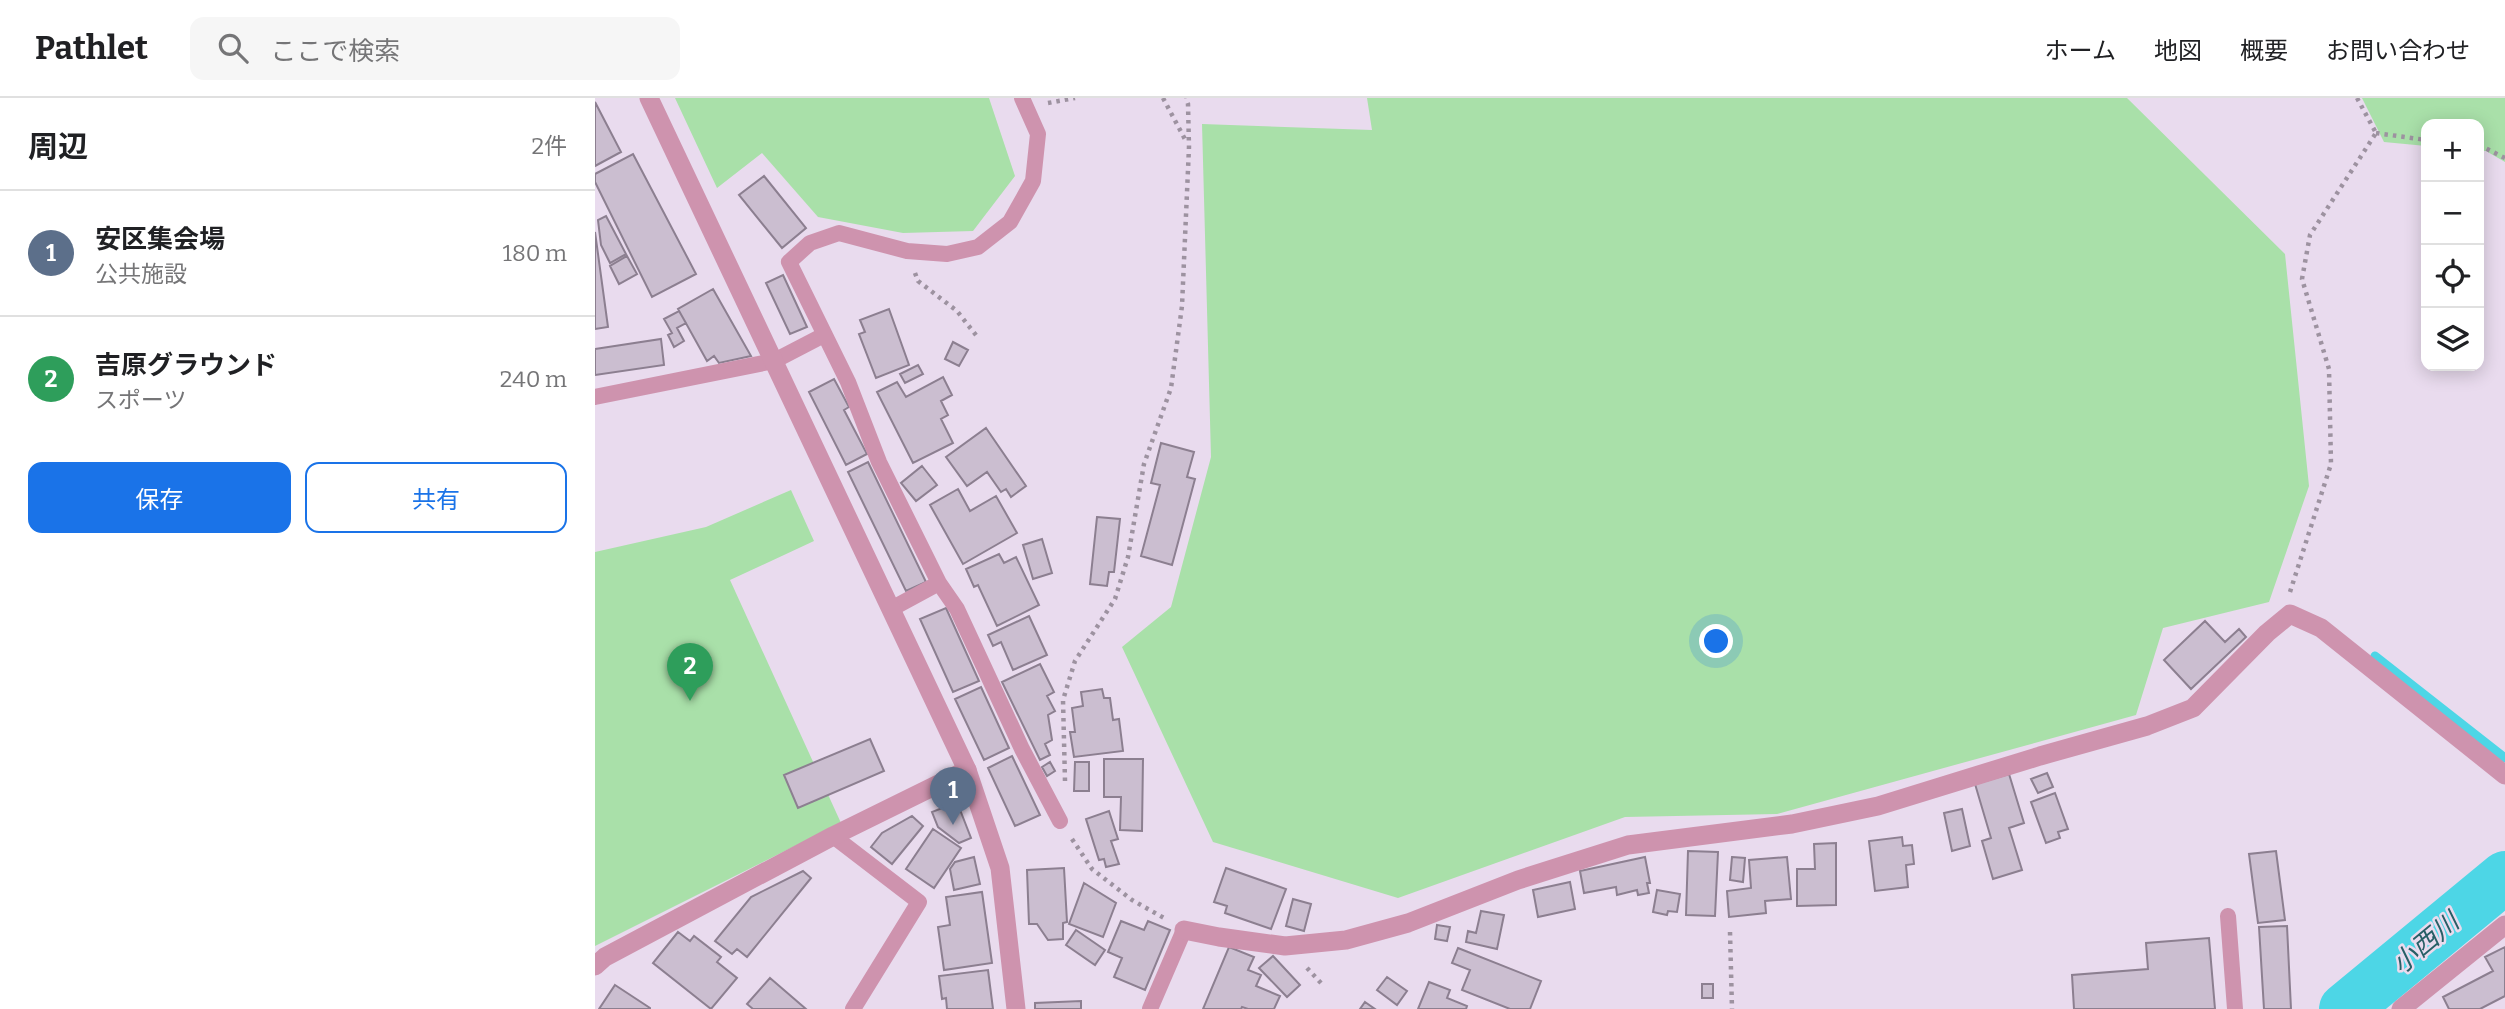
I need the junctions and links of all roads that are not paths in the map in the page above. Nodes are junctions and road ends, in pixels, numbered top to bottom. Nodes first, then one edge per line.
1 (649, 98) edge
2 (1022, 98) edge
3 (824, 335) junction
4 (774, 361) junction
5 (595, 397) edge
6 (939, 583) junction
7 (891, 610) junction
8 (967, 770) junction
9 (2505, 775) edge
10 (1060, 821) road end
11 (833, 836) junction
12 (2228, 916) dead end
13 (2505, 925) edge
14 (1184, 930) joint
15 (595, 965) edge
16 (853, 1009) edge
17 (1016, 1009) edge
18 (1150, 1009) edge
19 (2235, 1009) edge
20 (2401, 1009) edge

1 - 4 street
2 - 3 lane
3 - 4 lane
3 - 6 lane
4 - 5 lane
4 - 7 street
6 - 7 lane
6 - 10 lane
7 - 8 street
8 - 11 street
8 - 17 street
9 - 14 street
11 - 15 street
11 - 16 lane
12 - 19 lane
13 - 20 street
14 - 18 lane

